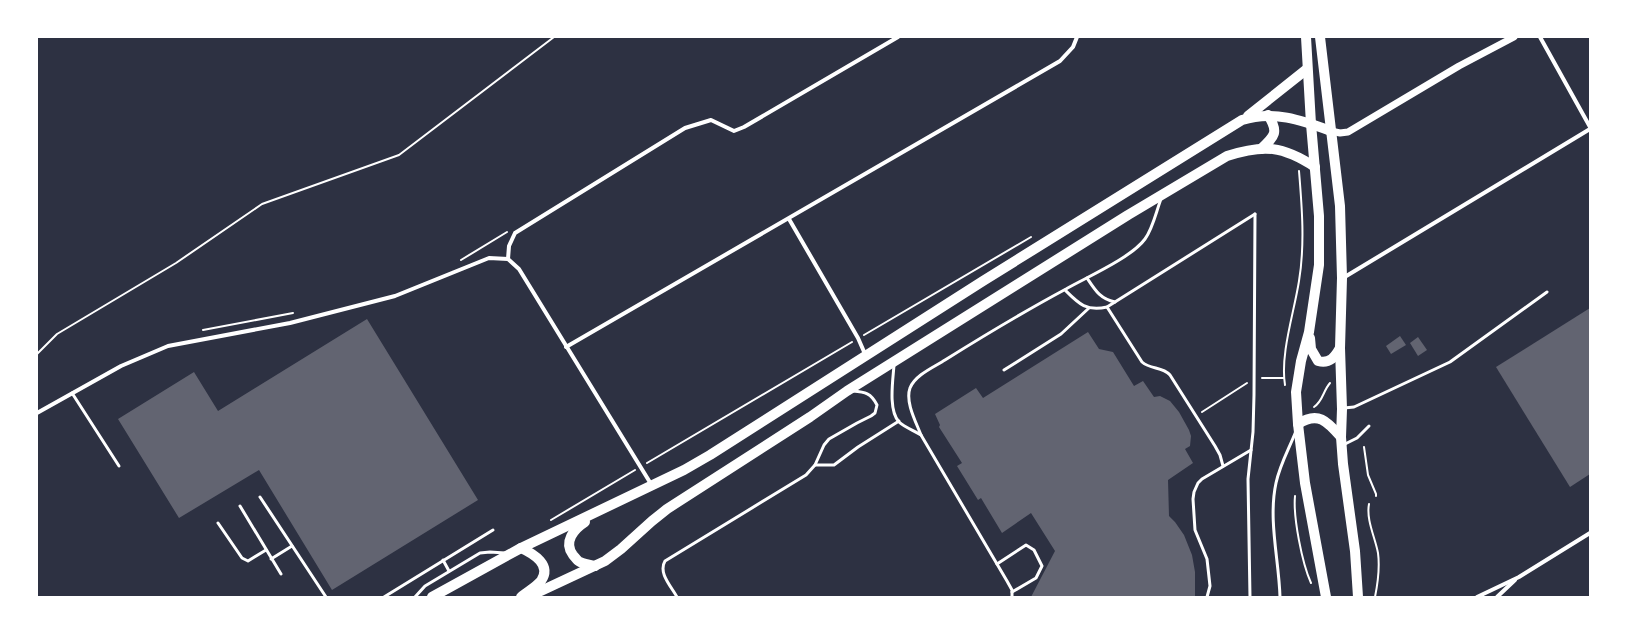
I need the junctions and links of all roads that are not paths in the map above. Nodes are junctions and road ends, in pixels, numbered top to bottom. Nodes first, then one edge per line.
1 (898, 37) edge
2 (1077, 37) edge
3 (1306, 37) edge
4 (1320, 37) edge
5 (1514, 37) edge
6 (1540, 37) edge
7 (1307, 69) junction
8 (1268, 115) junction
9 (1242, 120) junction
10 (1311, 124) junction
11 (1590, 128) edge
12 (1331, 131) junction
13 (1261, 149) junction
14 (1315, 167) junction
15 (1163, 194) junction
16 (789, 219) junction
17 (508, 259) junction
18 (1087, 278) junction
19 (1342, 278) junction
20 (1065, 290) junction
21 (1547, 292) dead end
22 (1115, 302) junction
23 (1107, 307) junction
24 (1089, 308) junction
25 (1309, 332) junction
26 (566, 347) junction
27 (1340, 348) junction
28 (866, 356) junction
29 (894, 360) junction
30 (1004, 370) dead end
31 (847, 391) junction
32 (72, 393) junction
33 (1342, 408) junction
34 (37, 412) edge
35 (899, 421) junction
36 (1298, 424) junction
37 (1369, 426) dead end
38 (921, 435) junction
39 (1341, 441) junction
40 (1251, 450) junction
41 (815, 465) junction
42 (119, 466) dead end
43 (1223, 466) junction
44 (652, 486) junction
45 (260, 497) dead end
46 (612, 505) junction
47 (240, 506) dead end
48 (218, 523) dead end
49 (493, 530) dead end
50 (1590, 533) edge
51 (292, 546) junction
52 (521, 548) junction
53 (266, 550) junction
54 (511, 554) junction
55 (272, 559) junction
56 (443, 560) junction
57 (997, 564) junction
58 (595, 566) junction
59 (449, 570) junction
60 (281, 574) dead end
61 (1518, 577) junction
62 (1012, 592) junction
63 (326, 597) edge
64 (384, 597) edge
65 (415, 597) edge
66 (432, 597) edge
67 (521, 597) edge
68 (528, 597) edge
69 (677, 597) edge
70 (1012, 597) edge
71 (1207, 597) edge
72 (1250, 597) edge
73 (1280, 597) edge
74 (1326, 597) edge
75 (1358, 597) edge
76 (1477, 597) edge
77 (1497, 597) edge

1 - 17 street
2 - 16 street
3 - 7 main road
4 - 12 main road
5 - 12 street
6 - 11 street
7 - 9 main road
7 - 10 main road
8 - 9 main road
8 - 10 main road
8 - 13 main road
9 - 28 main road
10 - 12 main road
10 - 14 main road
11 - 19 street
12 - 19 main road
13 - 14 main road
13 - 15 main road
14 - 25 main road
15 - 18 lane
15 - 29 main road
16 - 26 street
16 - 28 street
17 - 26 street
17 - 32 street
18 - 20 lane
18 - 22 lane
19 - 27 main road
20 - 24 lane
20 - 38 lane
21 - 33 lane
22 - 23 lane
22 - 40 lane
23 - 24 lane
23 - 43 lane
24 - 30 lane
25 - 27 main road
25 - 36 main road
26 - 44 street
27 - 33 main road
28 - 44 main road
29 - 31 main road
29 - 35 lane
31 - 41 lane
31 - 58 main road
32 - 34 street
32 - 42 lane
33 - 39 main road
35 - 38 lane
35 - 41 lane
36 - 39 main road
36 - 73 lane
36 - 74 main road
37 - 39 lane
38 - 57 lane
39 - 75 main road
40 - 43 lane
40 - 72 lane
41 - 69 lane
43 - 71 lane
44 - 46 main road
45 - 51 lane
46 - 52 main road
46 - 58 main road
47 - 53 lane
48 - 53 lane
49 - 56 lane
50 - 61 street
51 - 55 lane
51 - 63 lane
52 - 54 main road
52 - 67 main road
53 - 55 lane
54 - 59 lane
54 - 66 main road
55 - 60 lane
56 - 59 lane
56 - 64 lane
57 - 62 lane
57 - 62 lane
58 - 68 main road
59 - 65 lane
61 - 76 street
61 - 77 street
62 - 70 lane

